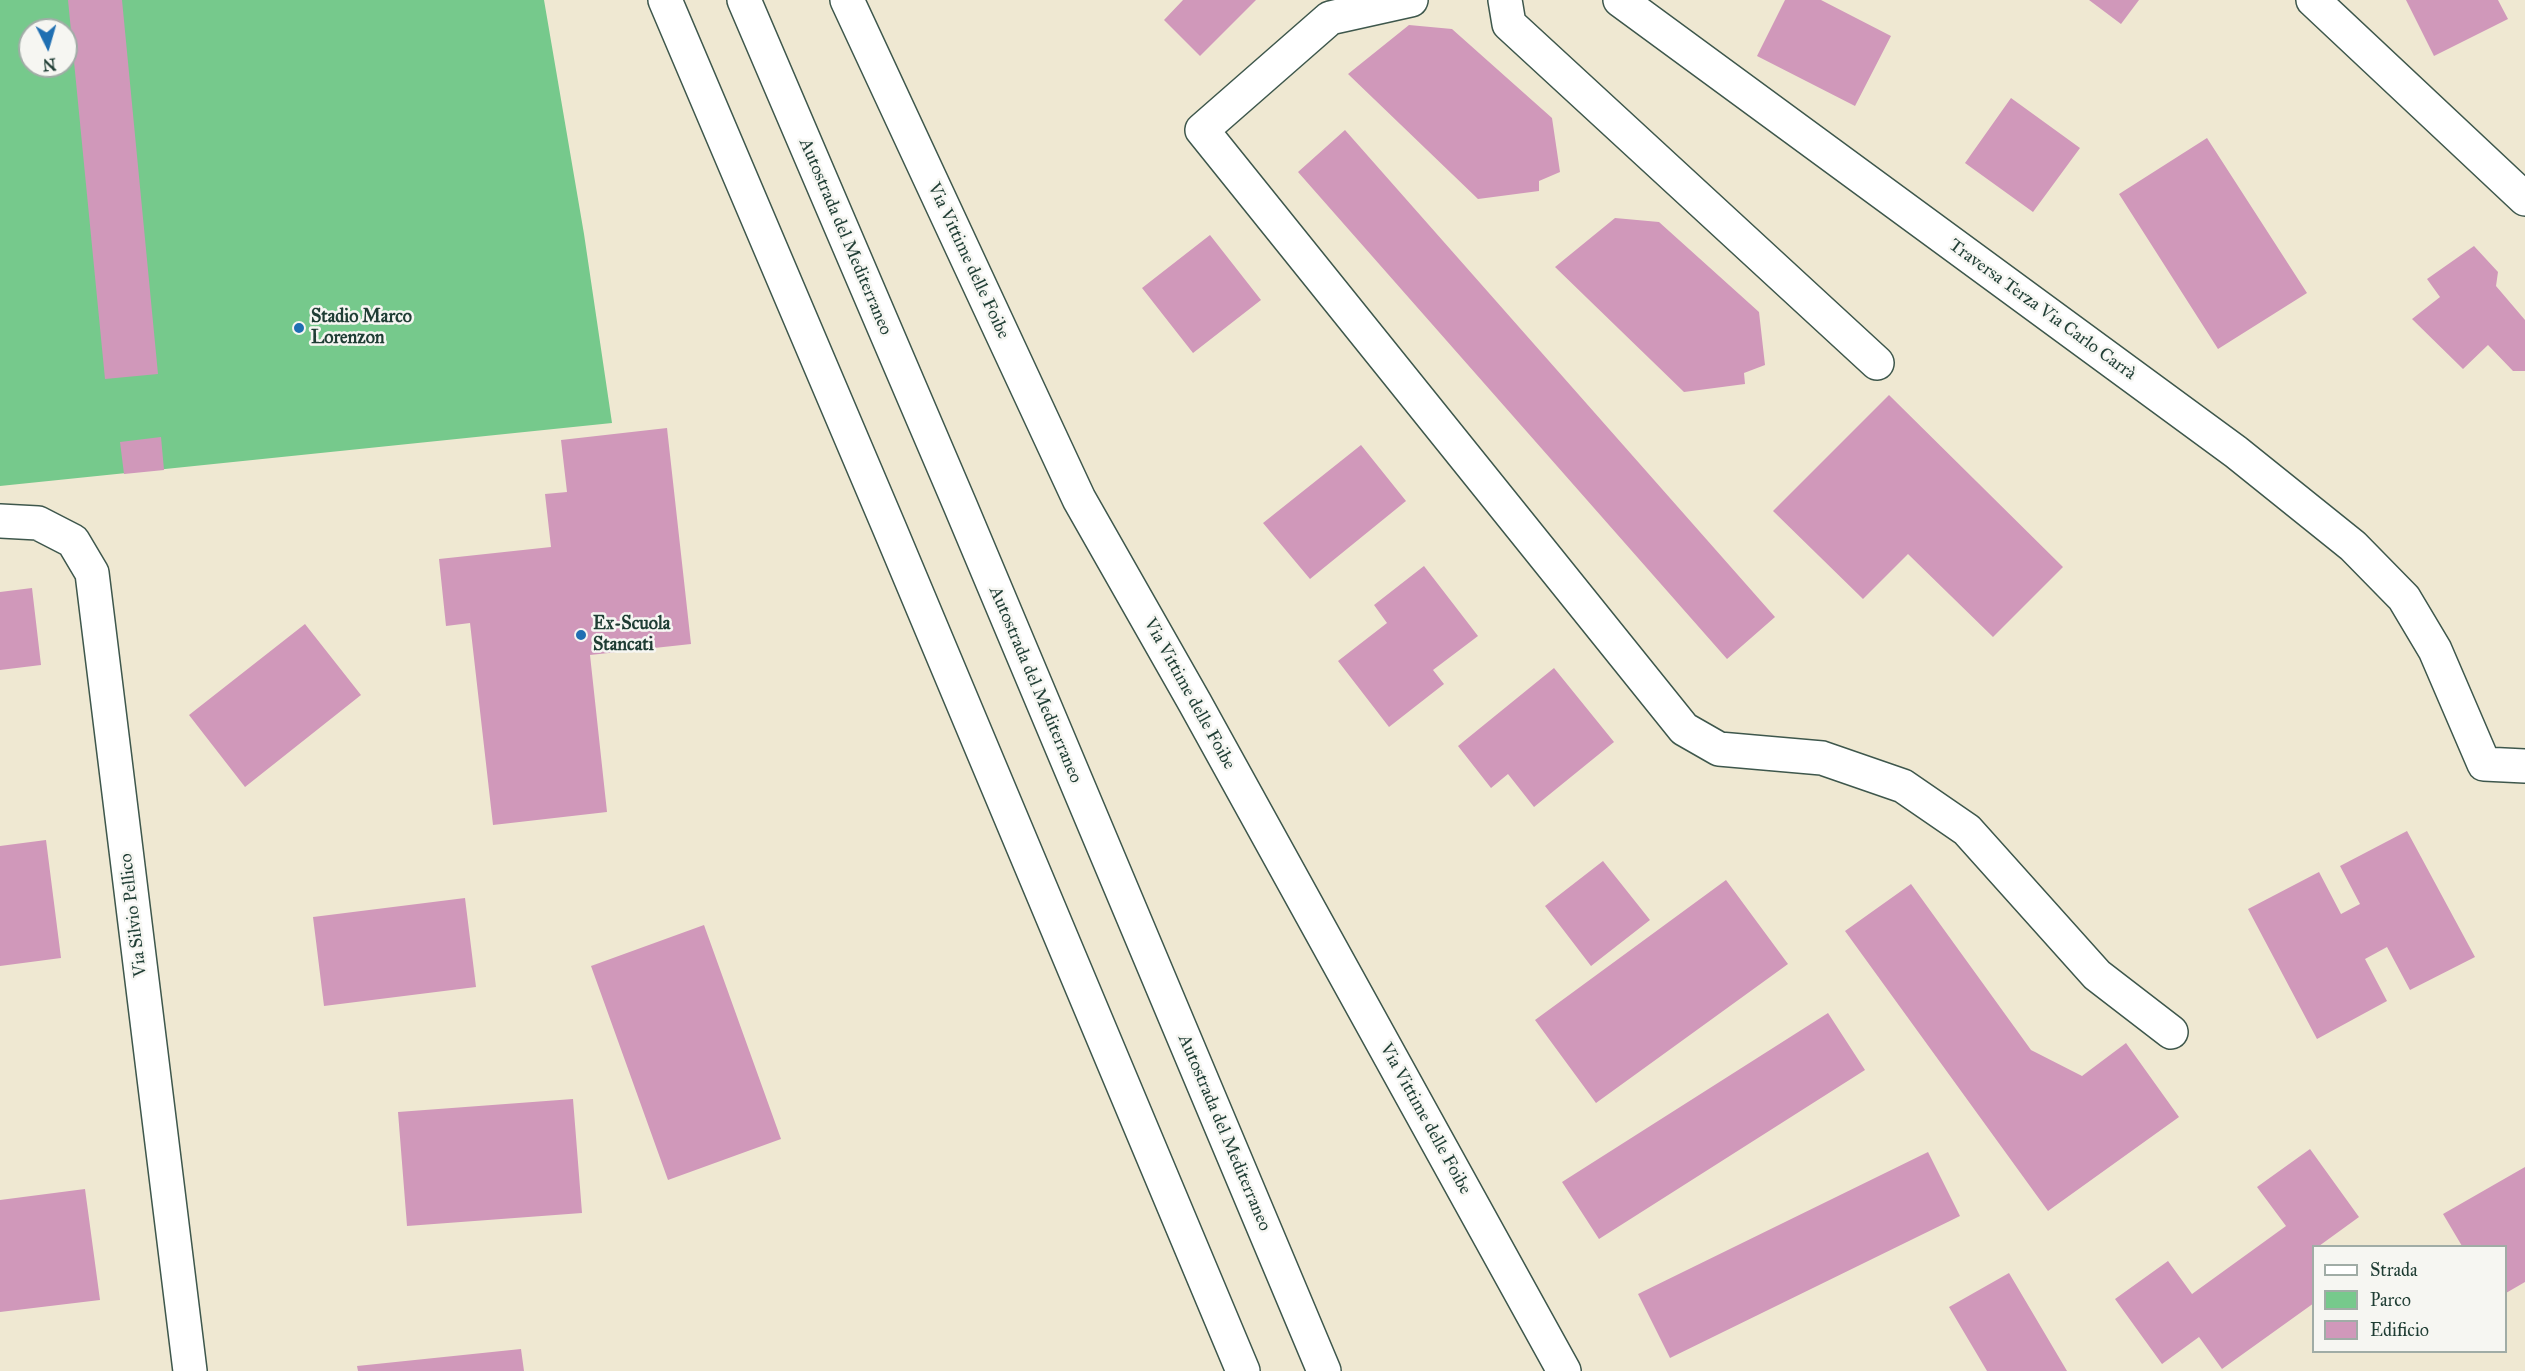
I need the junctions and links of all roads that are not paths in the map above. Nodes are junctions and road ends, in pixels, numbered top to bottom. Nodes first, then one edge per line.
1 (664, 0) edge
2 (744, 0) edge
3 (847, 0) edge
4 (1411, 0) edge
5 (1505, 0) edge
6 (1620, 0) edge
7 (2313, 0) edge
8 (2525, 199) edge
9 (1877, 363) dead end
10 (0, 521) edge
11 (2525, 766) edge
12 (2171, 1032) dead end
13 (190, 1371) edge
14 (1243, 1371) edge
15 (1324, 1371) edge
16 (1564, 1371) edge

1 - 14 main road
2 - 15 main road, Autostrada del Mediterraneo
3 - 16 main road, Via Vittime delle Foibe
4 - 12 main road
5 - 9 main road
6 - 11 main road, Traversa Terza Via Carlo Carrà
7 - 8 main road
10 - 13 main road, Via Silvio Pellico

